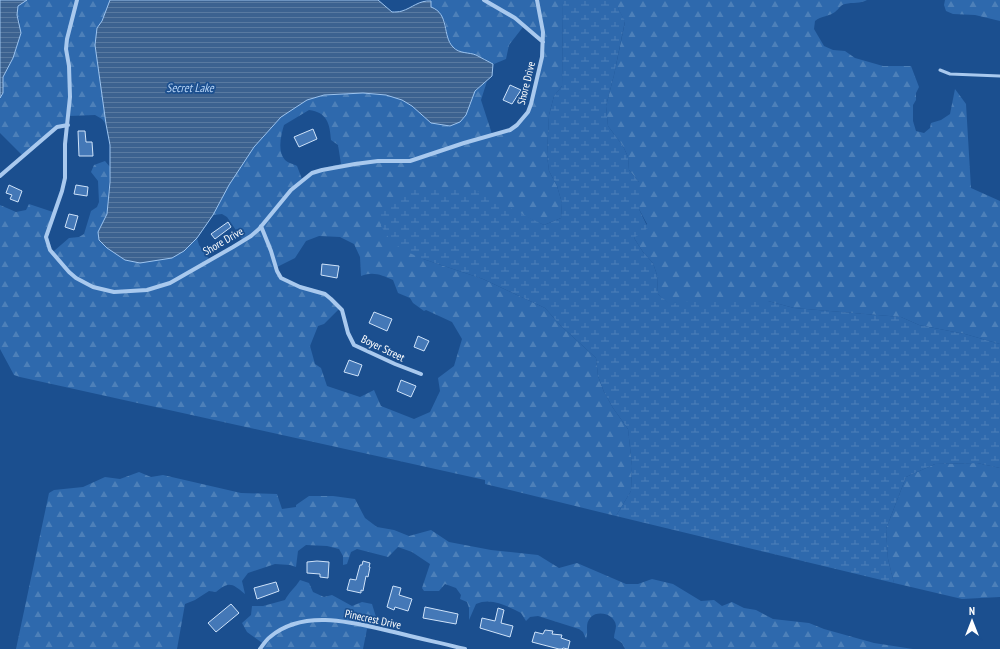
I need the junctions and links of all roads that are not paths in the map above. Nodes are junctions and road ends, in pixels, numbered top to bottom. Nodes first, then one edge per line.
1 (77, 0) edge
2 (484, 0) edge
3 (536, 0) edge
4 (543, 42) junction
5 (940, 70) dead end
6 (1000, 76) edge
7 (68, 125) junction
8 (0, 176) edge
9 (261, 226) junction
10 (420, 374) dead end
11 (260, 649) edge
12 (465, 649) edge

1 - 7 street, Shore Drive
2 - 4 street
3 - 4 street, Shore Drive
4 - 9 street, Shore Drive
5 - 6 lane
7 - 8 street
7 - 9 street, Shore Drive
9 - 10 street, Boyer Street
11 - 12 street, Pinecrest Drive

